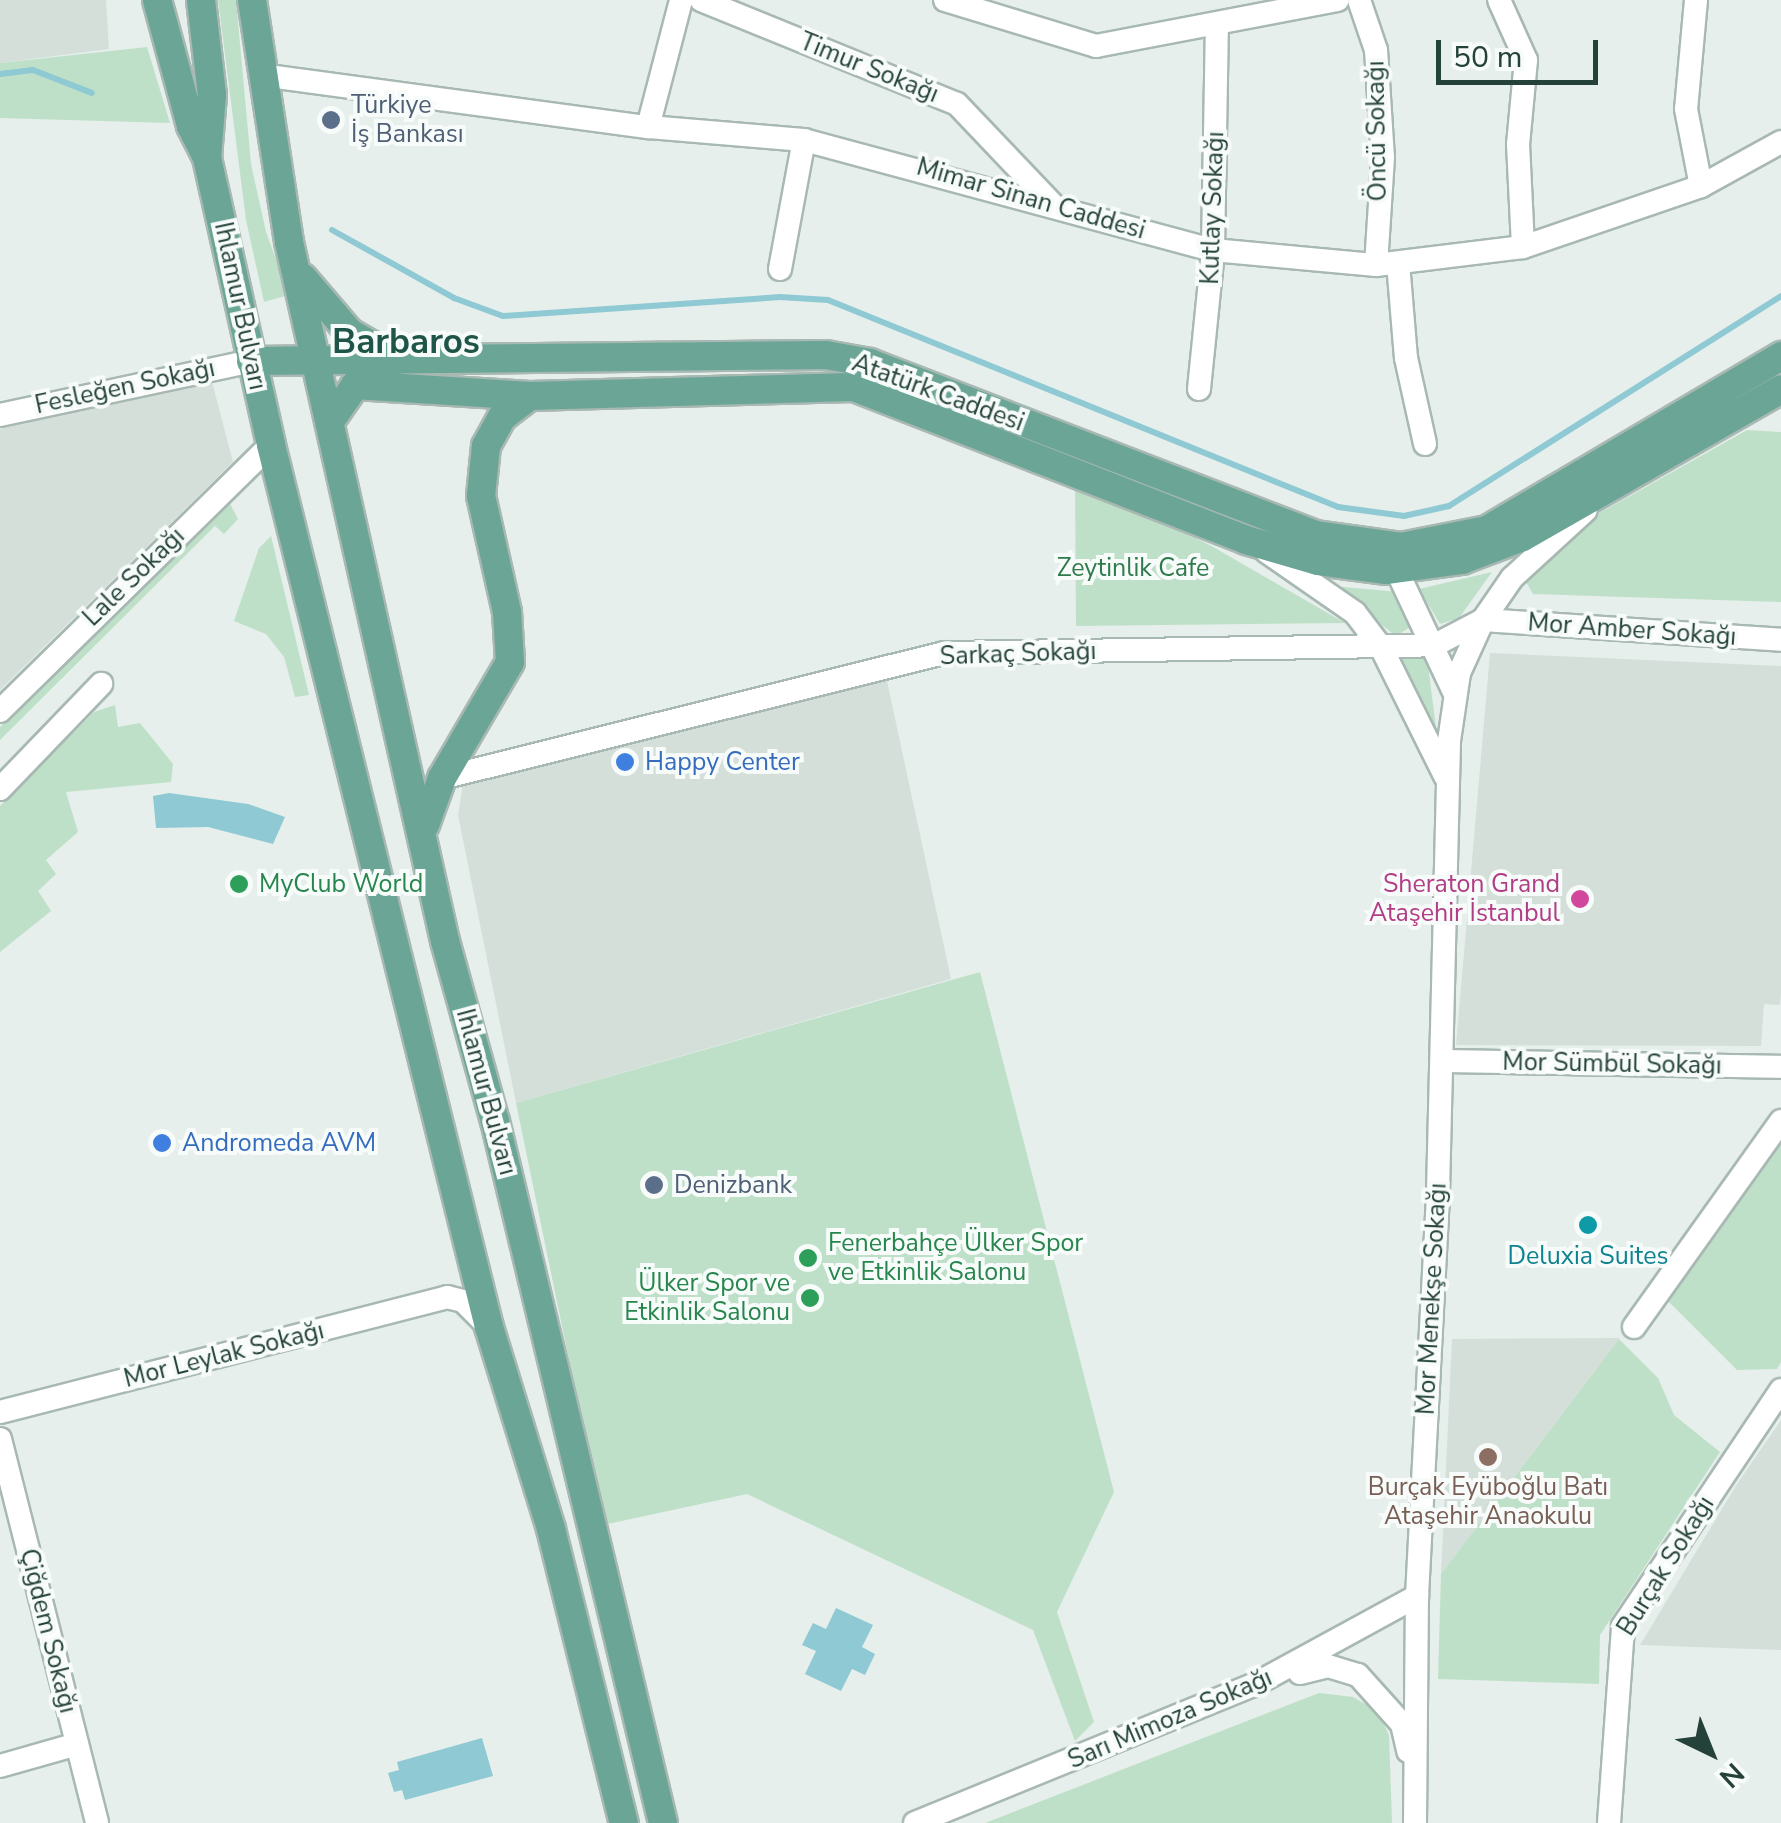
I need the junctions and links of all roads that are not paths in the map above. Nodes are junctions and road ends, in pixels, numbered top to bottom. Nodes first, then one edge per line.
1 (157, 0) edge
2 (202, 0) edge
3 (252, 0) edge
4 (269, 0) edge
5 (681, 0) edge
6 (701, 0) edge
7 (945, 0) edge
8 (1338, 0) edge
9 (1359, 0) edge
10 (1499, 0) edge
11 (1696, 0) edge
12 (1217, 27) junction
13 (262, 75) junction
14 (648, 127) junction
15 (804, 140) junction
16 (1781, 142) edge
17 (207, 158) junction
18 (1701, 186) junction
19 (1057, 210) junction
20 (1523, 247) junction
21 (1213, 250) junction
22 (1387, 264) junction
23 (296, 268) junction
24 (780, 269) dead end
25 (1781, 356) edge
26 (316, 360) junction
27 (399, 361) junction
28 (251, 362) junction
29 (355, 385) junction
30 (1199, 389) dead end
31 (1781, 389) edge
32 (530, 396) junction
33 (0, 415) edge
34 (333, 417) junction
35 (1424, 444) dead end
36 (270, 445) junction
37 (1603, 495) junction
38 (1246, 540) junction
39 (1390, 558) junction
40 (1483, 620) junction
41 (1781, 640) edge
42 (1435, 645) junction
43 (1381, 647) junction
44 (102, 684) dead end
45 (1456, 696) junction
46 (0, 711) edge
47 (1444, 776) junction
48 (442, 778) junction
49 (0, 788) edge
50 (424, 827) junction
51 (1442, 1061) junction
52 (1781, 1067) edge
53 (1781, 1121) edge
54 (1634, 1326) dead end
55 (489, 1327) junction
56 (1781, 1390) edge
57 (0, 1412) edge
58 (0, 1439) edge
59 (1417, 1596) junction
60 (1254, 1685) junction
61 (77, 1744) junction
62 (0, 1766) edge
63 (1416, 1788) junction
64 (97, 1823) edge
65 (624, 1823) edge
66 (663, 1823) edge
67 (915, 1823) edge
68 (1415, 1823) edge
69 (1609, 1823) edge

1 - 17 main road, Ihlamur Bulvarı
2 - 17 main road, Ihlamur Bulvarı
3 - 13 main road
4 - 13 main road
5 - 14 street
6 - 19 street, Timur Sokağı
7 - 12 street
8 - 12 street
9 - 22 street, Öncü Sokağı
10 - 20 street
11 - 18 street
12 - 21 street, Kutlay Sokağı
13 - 14 street, Mimar Sinan Caddesi
13 - 23 main road
14 - 15 street, Mimar Sinan Caddesi
15 - 19 street, Mimar Sinan Caddesi
15 - 24 street
16 - 18 street, Mimar Sinan Caddesi
17 - 28 main road, Ihlamur Bulvarı
18 - 20 street, Mimar Sinan Caddesi
19 - 21 street, Mimar Sinan Caddesi
20 - 22 street, Mimar Sinan Caddesi
21 - 22 street, Mimar Sinan Caddesi
21 - 30 street, Kutlay Sokağı
22 - 35 street, Öncü Sokağı
23 - 26 main road
23 - 27 main road
25 - 39 main road, Atatürk Caddesi
26 - 27 main road, Atatürk Caddesi
26 - 28 main road, Atatürk Caddesi
26 - 29 main road
26 - 34 main road, Ihlamur Bulvarı
27 - 39 main road, Atatürk Caddesi
28 - 33 street, Fesleğen Sokağı
28 - 36 main road, Ihlamur Bulvarı
29 - 32 main road, Atatürk Caddesi
29 - 34 main road
31 - 37 main road, Atatürk Caddesi
32 - 38 main road, Atatürk Caddesi
32 - 48 main road
34 - 50 main road, Ihlamur Bulvarı
36 - 46 street, Lale Sokağı
36 - 55 main road, Ihlamur Bulvarı
37 - 39 main road, Atatürk Caddesi
37 - 40 street
38 - 39 main road, Atatürk Caddesi
38 - 43 street
39 - 42 street
40 - 41 street, Mor Amber Sokağı
40 - 42 street, Sarkaç Sokağı
40 - 45 street, Mor Menekşe Sokağı
42 - 43 street, Sarkaç Sokağı
42 - 45 street
43 - 47 street
43 - 48 street, Sarkaç Sokağı
44 - 49 street
45 - 47 street, Mor Menekşe Sokağı
47 - 51 street, Mor Menekşe Sokağı
48 - 50 main road
50 - 66 main road, Ihlamur Bulvarı
51 - 52 street, Mor Sümbül Sokağı
51 - 59 street, Mor Menekşe Sokağı
53 - 54 street
55 - 57 street, Mor Leylak Sokağı
55 - 65 main road, Ihlamur Bulvarı
56 - 69 street, Burçak Sokağı
58 - 61 street, Çiğdem Sokağı
59 - 60 street, Sarı Mimoza Sokağı
59 - 63 street, Mor Menekşe Sokağı
60 - 63 street
60 - 67 street, Sarı Mimoza Sokağı
61 - 62 street
61 - 64 street, Çiğdem Sokağı
63 - 68 street, Mor Menekşe Sokağı

